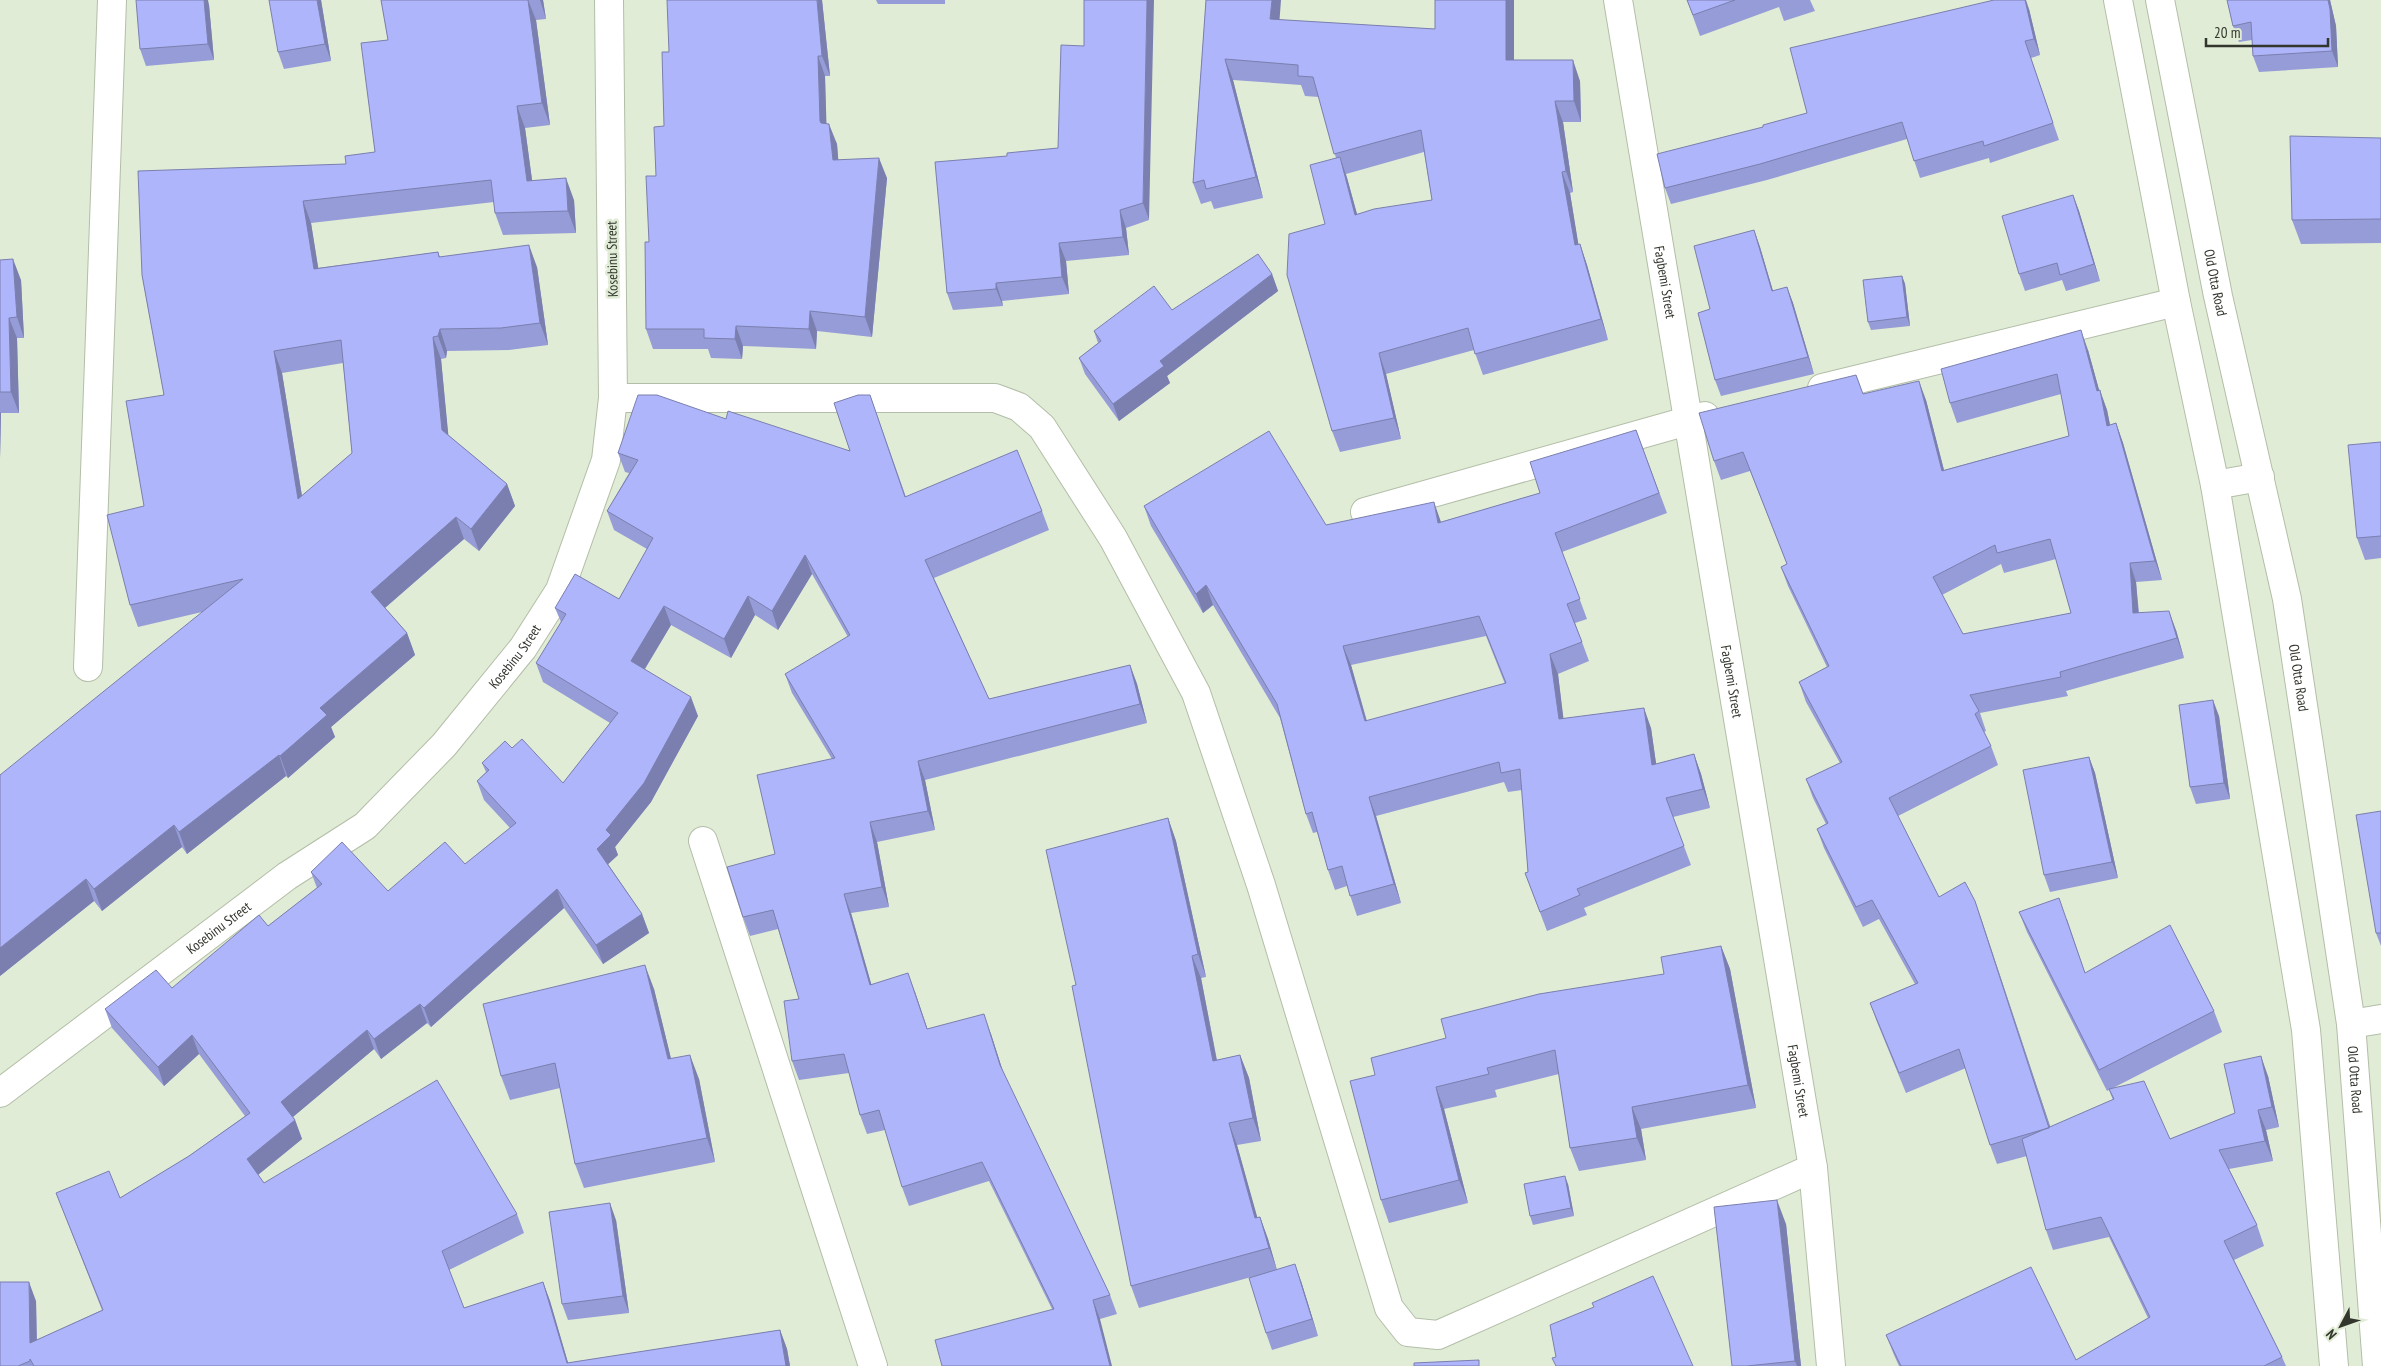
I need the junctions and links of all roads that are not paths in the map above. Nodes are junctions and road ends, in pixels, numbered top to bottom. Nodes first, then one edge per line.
1 (112, 0) edge
2 (609, 0) edge
3 (1618, 0) edge
4 (2118, 0) edge
5 (2160, 0) edge
6 (2176, 302) junction
7 (1794, 394) edge
8 (613, 398) junction
9 (1727, 411) edge
10 (1689, 420) junction
11 (2260, 477) junction
12 (2215, 485) junction
13 (1366, 512) dead end
14 (88, 667) dead end
15 (703, 841) dead end
16 (2381, 1019) edge
17 (2350, 1024) junction
18 (0, 1093) edge
19 (1814, 1168) junction
20 (873, 1366) edge
21 (1831, 1366) edge
22 (2334, 1366) edge
23 (2378, 1366) edge

1 - 14 street
2 - 8 street, Kosebinu Street
3 - 10 street, Fagbemi Street
4 - 6 street
5 - 11 street, Old Otta Road
6 - 7 street
6 - 12 street
8 - 18 street, Kosebinu Street
8 - 19 street
9 - 10 street
10 - 13 street
10 - 19 street, Fagbemi Street
11 - 12 street
11 - 17 street, Old Otta Road
12 - 22 street
15 - 20 street
16 - 17 street
17 - 23 street, Old Otta Road
19 - 21 street, Fagbemi Street

